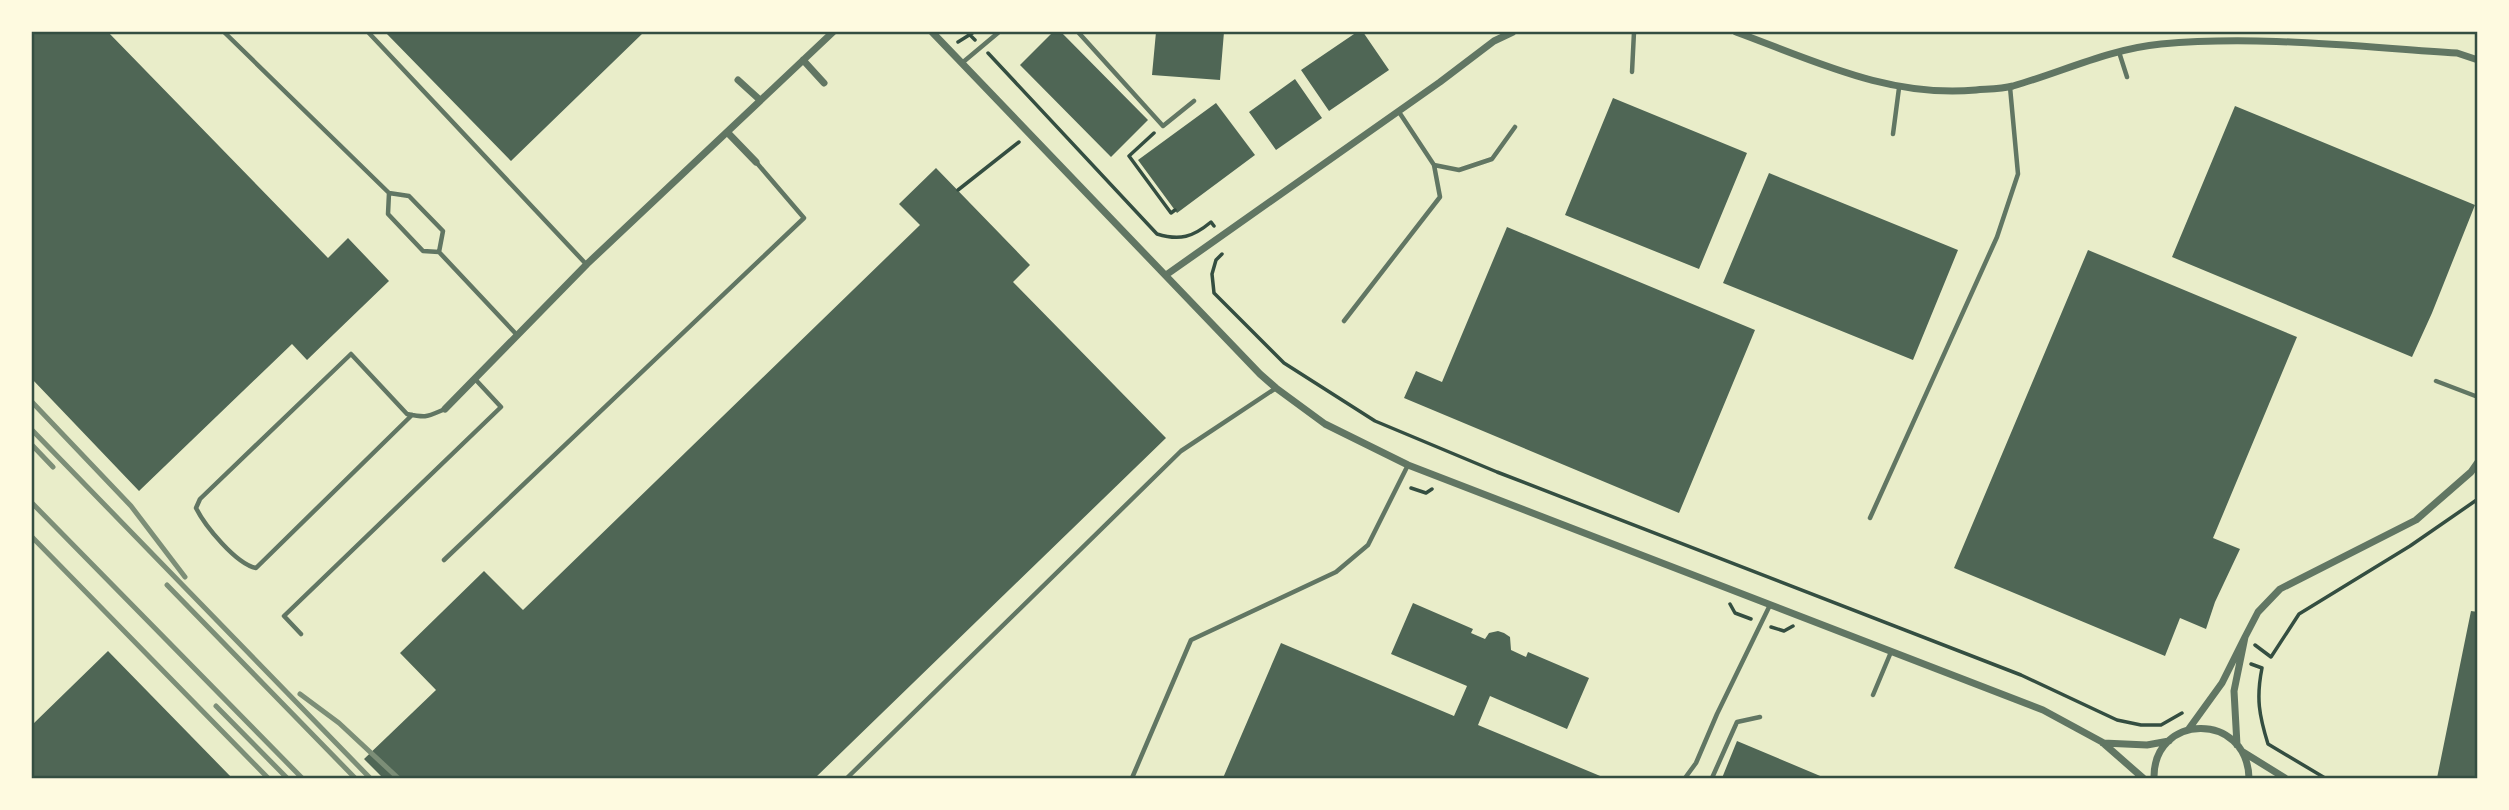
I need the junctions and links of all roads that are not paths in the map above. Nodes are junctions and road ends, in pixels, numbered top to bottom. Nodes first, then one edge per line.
1 (223, 32) edge
2 (368, 32) edge
3 (832, 32) edge
4 (932, 32) edge
5 (999, 32) edge
6 (1078, 32) edge
7 (1513, 32) edge
8 (1634, 32) edge
9 (1736, 32) edge
10 (2119, 52) junction
11 (803, 60) junction
12 (2477, 60) edge
13 (962, 64) junction
14 (1632, 72) dead end
15 (2127, 77) dead end
16 (738, 80) dead end
17 (824, 83) dead end
18 (2010, 87) junction
19 (1899, 88) junction
20 (760, 100) junction
21 (1194, 102) dead end
22 (1398, 111) junction
23 (1515, 127) dead end
24 (728, 133) junction
25 (1893, 134) dead end
26 (756, 163) joint
27 (1434, 165) junction
28 (389, 192) junction
29 (439, 252) junction
30 (587, 264) junction
31 (1166, 275) junction
32 (1344, 321) dead end
33 (518, 336) junction
34 (474, 379) junction
35 (2436, 382) dead end
36 (1276, 388) junction
37 (2477, 397) edge
38 (445, 409) joint
39 (412, 415) junction
40 (2477, 462) edge
41 (1408, 465) junction
42 (1870, 518) dead end
43 (444, 560) dead end
44 (1770, 605) junction
45 (301, 634) dead end
46 (2245, 637) junction
47 (1892, 651) junction
48 (1873, 695) dead end
49 (1760, 718) dead end
50 (2188, 730) junction
51 (2169, 741) junction
52 (2102, 743) junction
53 (2240, 748) junction
54 (847, 779) edge
55 (1132, 779) edge
56 (1685, 779) edge
57 (1712, 779) edge
58 (2143, 779) edge
59 (2154, 779) edge
60 (2249, 779) edge
61 (2285, 779) edge

1 - 28 lane
2 - 30 lane
3 - 11 street
4 - 13 street
5 - 13 lane
6 - 21 lane
7 - 22 street
8 - 14 lane
9 - 19 street
10 - 12 street
10 - 15 lane
10 - 18 street
11 - 17 street
11 - 20 street
13 - 31 street
16 - 20 street
18 - 19 street
18 - 42 lane
19 - 25 lane
20 - 24 street
22 - 27 lane
22 - 31 street
23 - 27 lane
24 - 26 street
24 - 30 street
26 - 43 lane
27 - 32 lane
28 - 29 lane
28 - 29 lane
29 - 33 lane
30 - 33 street
31 - 36 street
33 - 34 street
34 - 38 street
34 - 45 lane
35 - 37 lane
36 - 41 street
36 - 54 lane
38 - 39 lane
39 - 39 lane
40 - 46 street
41 - 44 street
41 - 55 lane
44 - 47 street
44 - 56 lane
46 - 50 street
46 - 53 street
47 - 48 lane
47 - 52 street
49 - 57 lane
50 - 51 street
50 - 53 street
51 - 52 street
51 - 59 street
52 - 58 street
53 - 60 street
53 - 61 street

